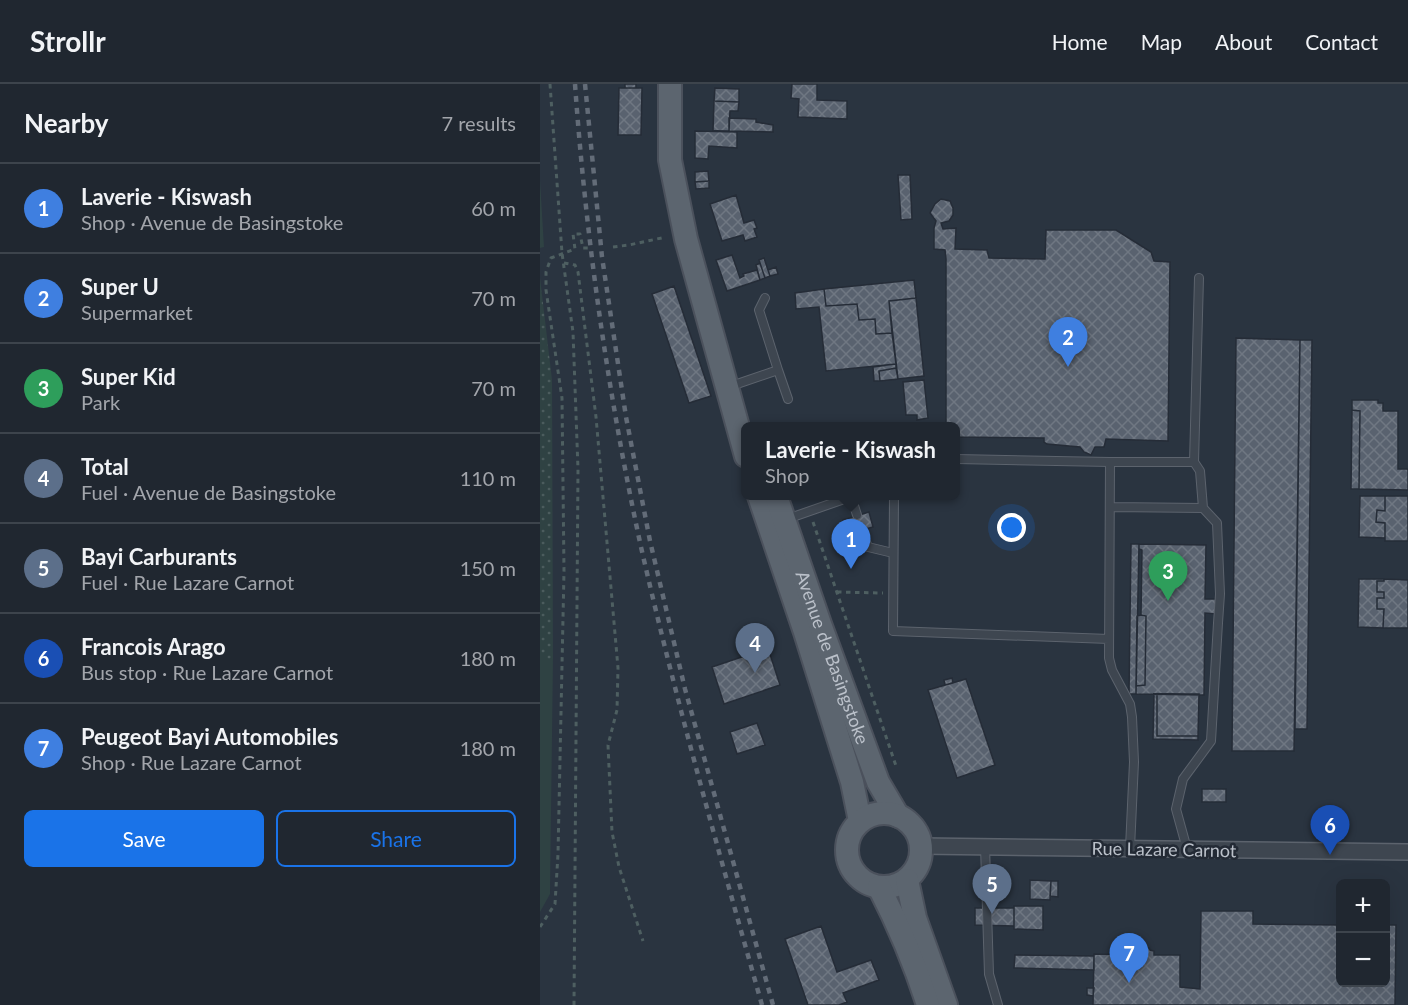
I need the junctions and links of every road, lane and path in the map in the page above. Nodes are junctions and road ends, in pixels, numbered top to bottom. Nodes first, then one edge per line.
1 (550, 84) edge
2 (670, 84) edge
3 (686, 236) junction
4 (613, 247) dead end
5 (590, 248) dead end
6 (562, 253) junction
7 (564, 263) junction
8 (1199, 278) dead end
9 (765, 298) dead end
10 (778, 370) junction
11 (737, 384) junction
12 (788, 399) dead end
13 (751, 422) edge
14 (741, 438) edge
15 (960, 459) edge
16 (1110, 462) junction
17 (1194, 462) junction
18 (761, 500) edge
19 (778, 500) edge
20 (839, 500) edge
21 (853, 500) edge
22 (894, 500) edge
23 (1111, 507) junction
24 (1203, 508) junction
25 (809, 509) junction
26 (857, 515) dead end
27 (784, 520) junction
28 (861, 530) dead end
29 (893, 553) junction
30 (837, 592) junction
31 (893, 593) junction
32 (1108, 639) junction
33 (875, 774) junction
34 (898, 816) junction
35 (860, 821) junction
36 (921, 846) junction
37 (985, 846) junction
38 (1130, 848) junction
39 (1187, 849) junction
40 (1408, 852) edge
41 (907, 880) junction
42 (879, 887) junction
43 (540, 927) edge
44 (643, 941) dead end
45 (574, 1005) edge
46 (928, 1005) edge
47 (946, 1005) edge
48 (998, 1005) edge

1 - 6 path
2 - 3 main road
3 - 4 path
3 - 11 main road
3 - 14 main road
5 - 6 path
6 - 7 path
6 - 43 path
7 - 44 path
7 - 45 path
8 - 17 lane
9 - 10 lane
10 - 11 lane
10 - 12 lane
11 - 13 main road
15 - 16 lane
16 - 17 lane
16 - 23 lane
17 - 24 lane
18 - 35 main road, Avenue de Basingstoke
19 - 27 main road, Avenue de Basingstoke
20 - 25 lane
21 - 26 lane
22 - 29 lane
23 - 24 lane
23 - 32 lane
24 - 39 lane
25 - 27 lane
25 - 30 path
27 - 33 main road, Avenue de Basingstoke
28 - 29 lane
29 - 31 lane
30 - 31 path
30 - 33 path
31 - 32 lane
32 - 38 lane
33 - 34 main road, Avenue de Basingstoke
34 - 35 main road
34 - 36 main road
35 - 42 main road
36 - 37 street, Rue Lazare Carnot
36 - 41 main road
37 - 38 street, Rue Lazare Carnot
37 - 48 lane
38 - 39 street, Rue Lazare Carnot
39 - 40 street, Rue Lazare Carnot
41 - 42 main road
41 - 47 main road
42 - 46 main road

